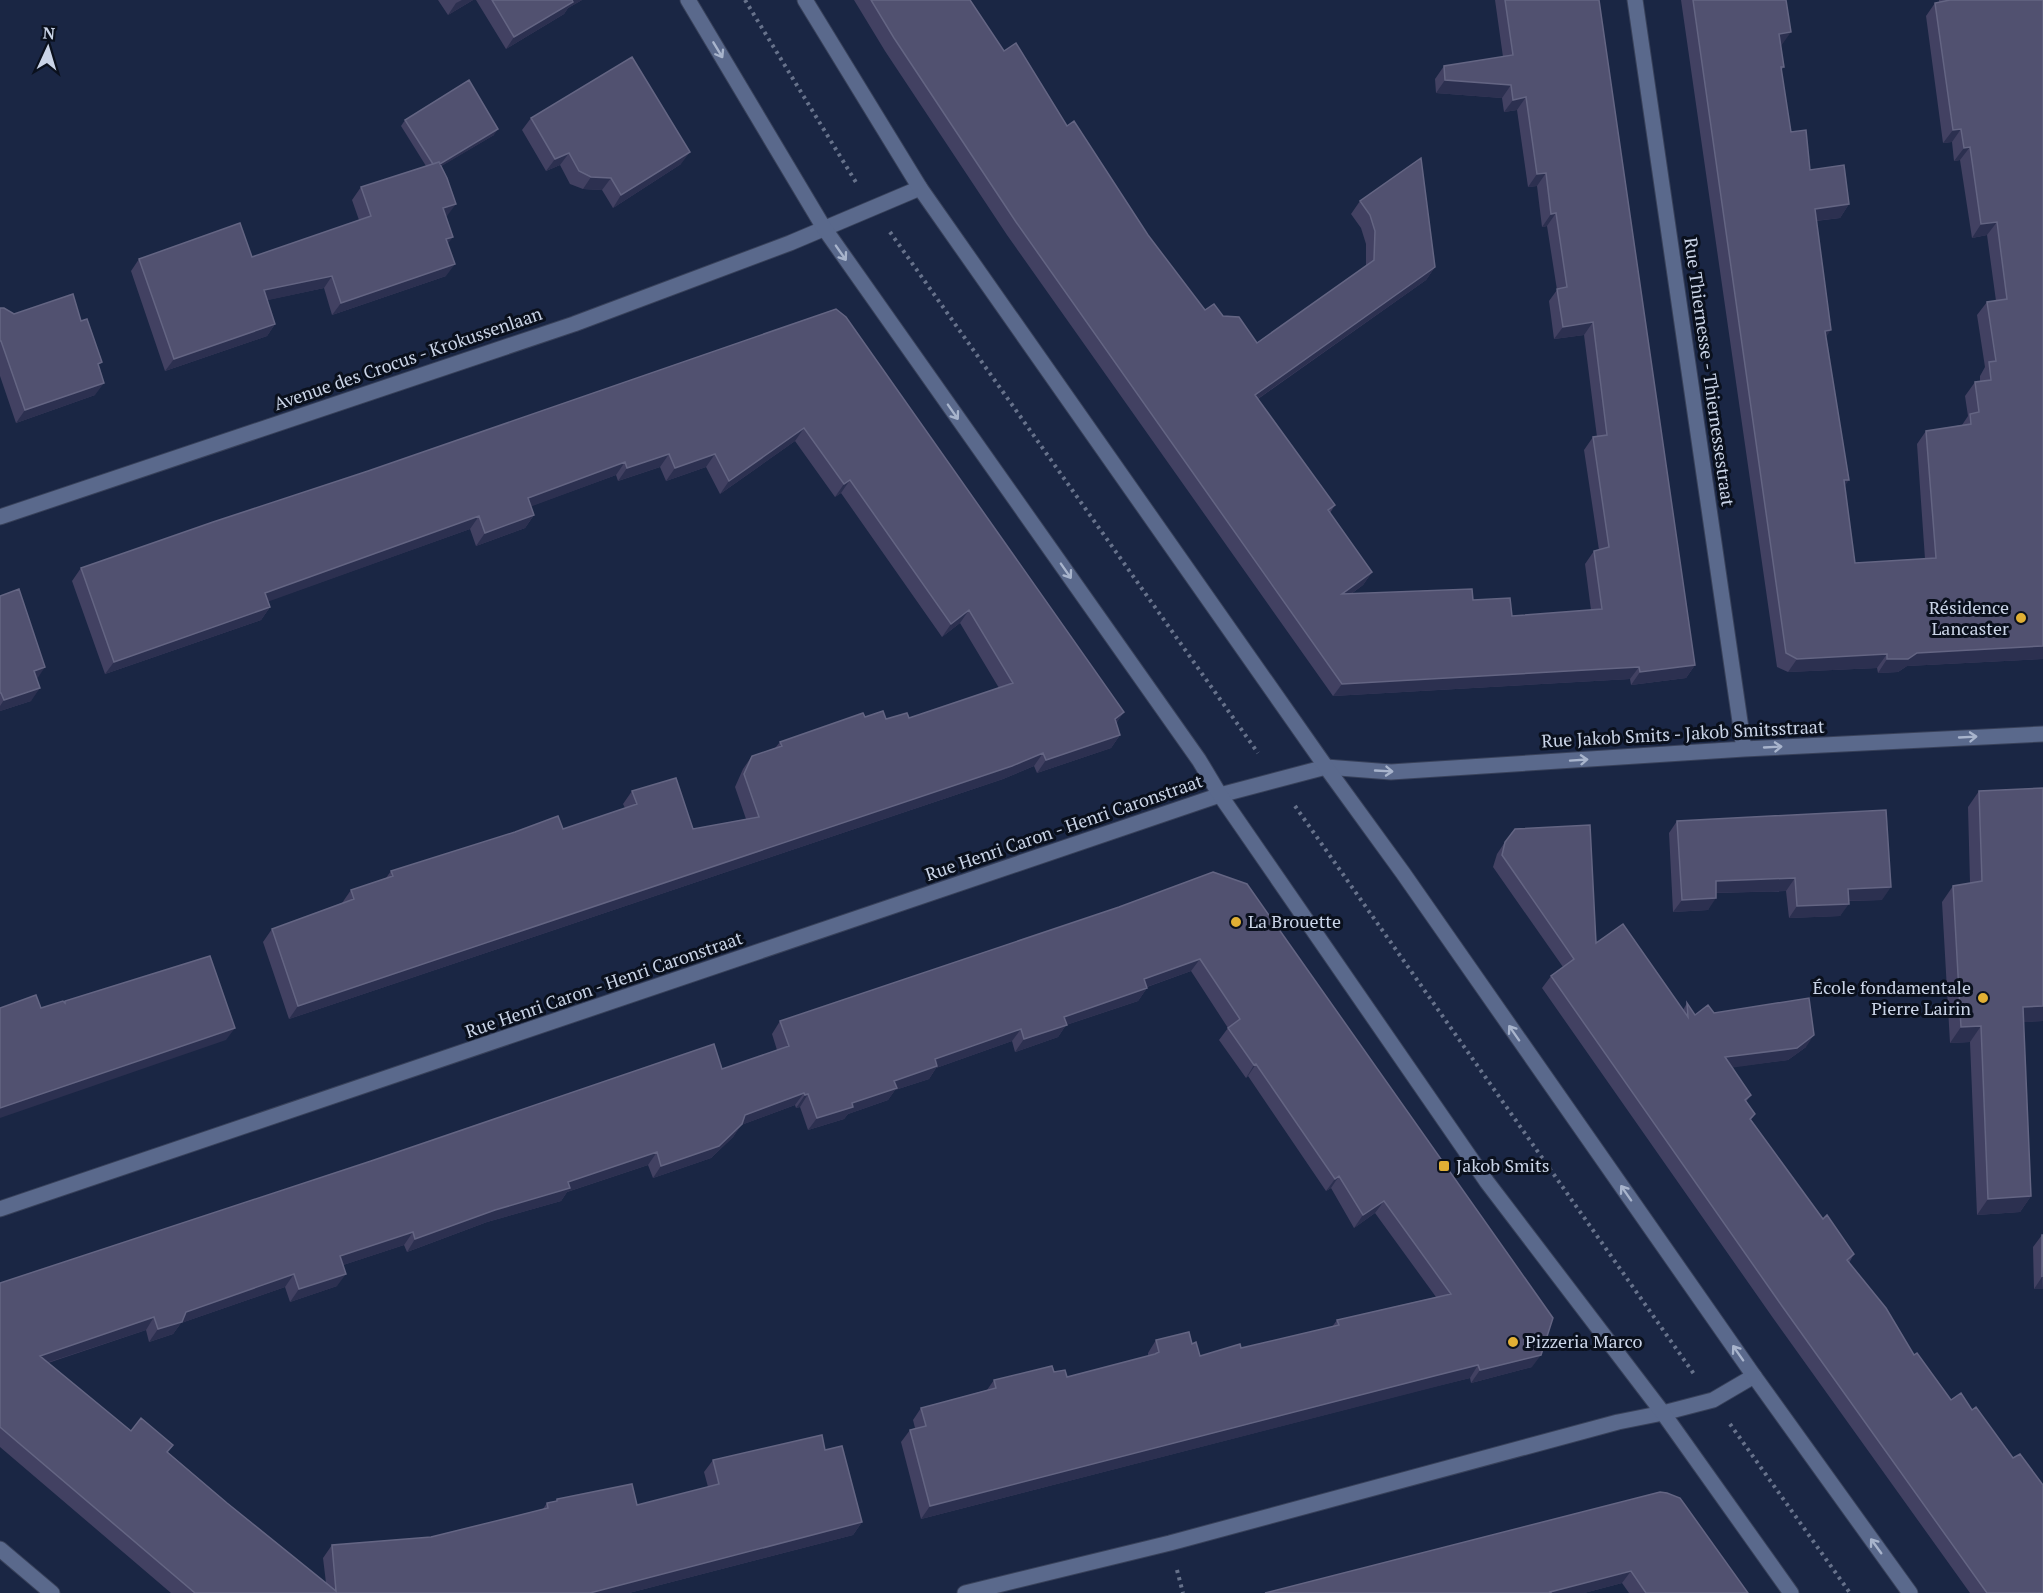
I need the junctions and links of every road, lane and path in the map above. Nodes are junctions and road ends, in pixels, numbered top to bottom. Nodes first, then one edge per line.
1 (688, 0) edge
2 (805, 0) edge
3 (1635, 0) edge
4 (920, 188) junction
5 (824, 228) junction
6 (0, 517) edge
7 (2043, 734) edge
8 (1744, 749) junction
9 (1326, 767) junction
10 (1220, 795) junction
11 (0, 1209) edge
12 (1754, 1376) junction
13 (1663, 1413) junction
14 (0, 1549) edge
15 (52, 1593) edge
16 (965, 1593) edge
17 (1791, 1593) edge
18 (1910, 1593) edge

1 -> 5 street
2 - 4 street
3 - 8 street, Rue Thiernesse - Thiernessestraat
4 - 5 street, Avenue des Crocus - Krokussenlaan
4 - 9 street
5 - 6 street, Avenue des Crocus - Krokussenlaan
5 -> 10 street
8 -> 7 street, Rue Jakob Smits - Jakob Smitsstraat
9 -> 8 street, Rue Jakob Smits - Jakob Smitsstraat
9 - 10 street, Rue Jakob Smits - Jakob Smitsstraat
12 -> 9 street
10 - 11 street, Rue Henri Caron - Henri Caronstraat
10 - 13 street
12 - 13 street
18 -> 12 street
13 - 16 street
13 - 17 street
14 - 15 street

